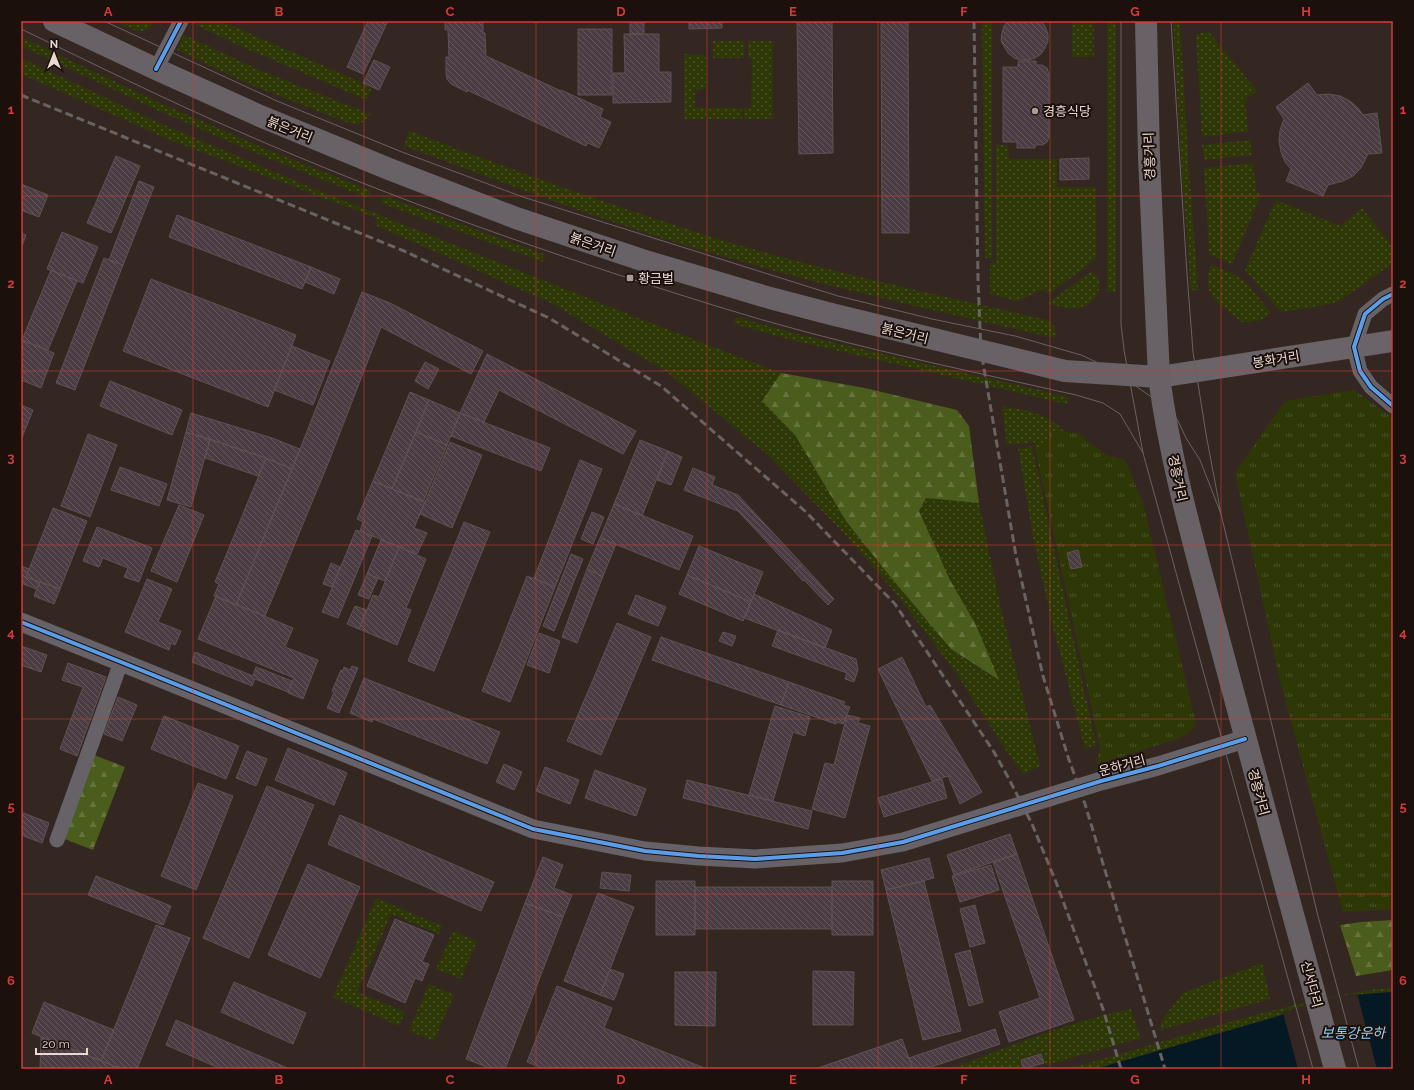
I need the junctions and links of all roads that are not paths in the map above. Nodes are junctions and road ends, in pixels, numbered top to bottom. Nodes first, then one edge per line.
1 (54, 21) edge
2 (181, 21) edge
3 (1146, 21) edge
4 (156, 69) junction
5 (1393, 294) edge
6 (1393, 341) edge
7 (1354, 347) junction
8 (1159, 377) junction
9 (1393, 406) edge
10 (21, 622) edge
11 (122, 662) junction
12 (1245, 739) junction
13 (57, 840) dead end
14 (1295, 922) joint
15 (1335, 1069) edge

1 - 4 main road, 붉은거리
2 - 4 street
3 - 8 main road, 경흥거리
4 - 8 main road, 붉은거리
5 - 7 street
6 - 7 main road, 봉화거리
7 - 8 main road, 봉화거리
7 - 9 street
8 - 12 main road, 경흥거리
10 - 11 street, 운하거리
11 - 12 street, 운하거리
11 - 13 street
12 - 14 main road, 경흥거리
14 - 15 main road, 신서다리

